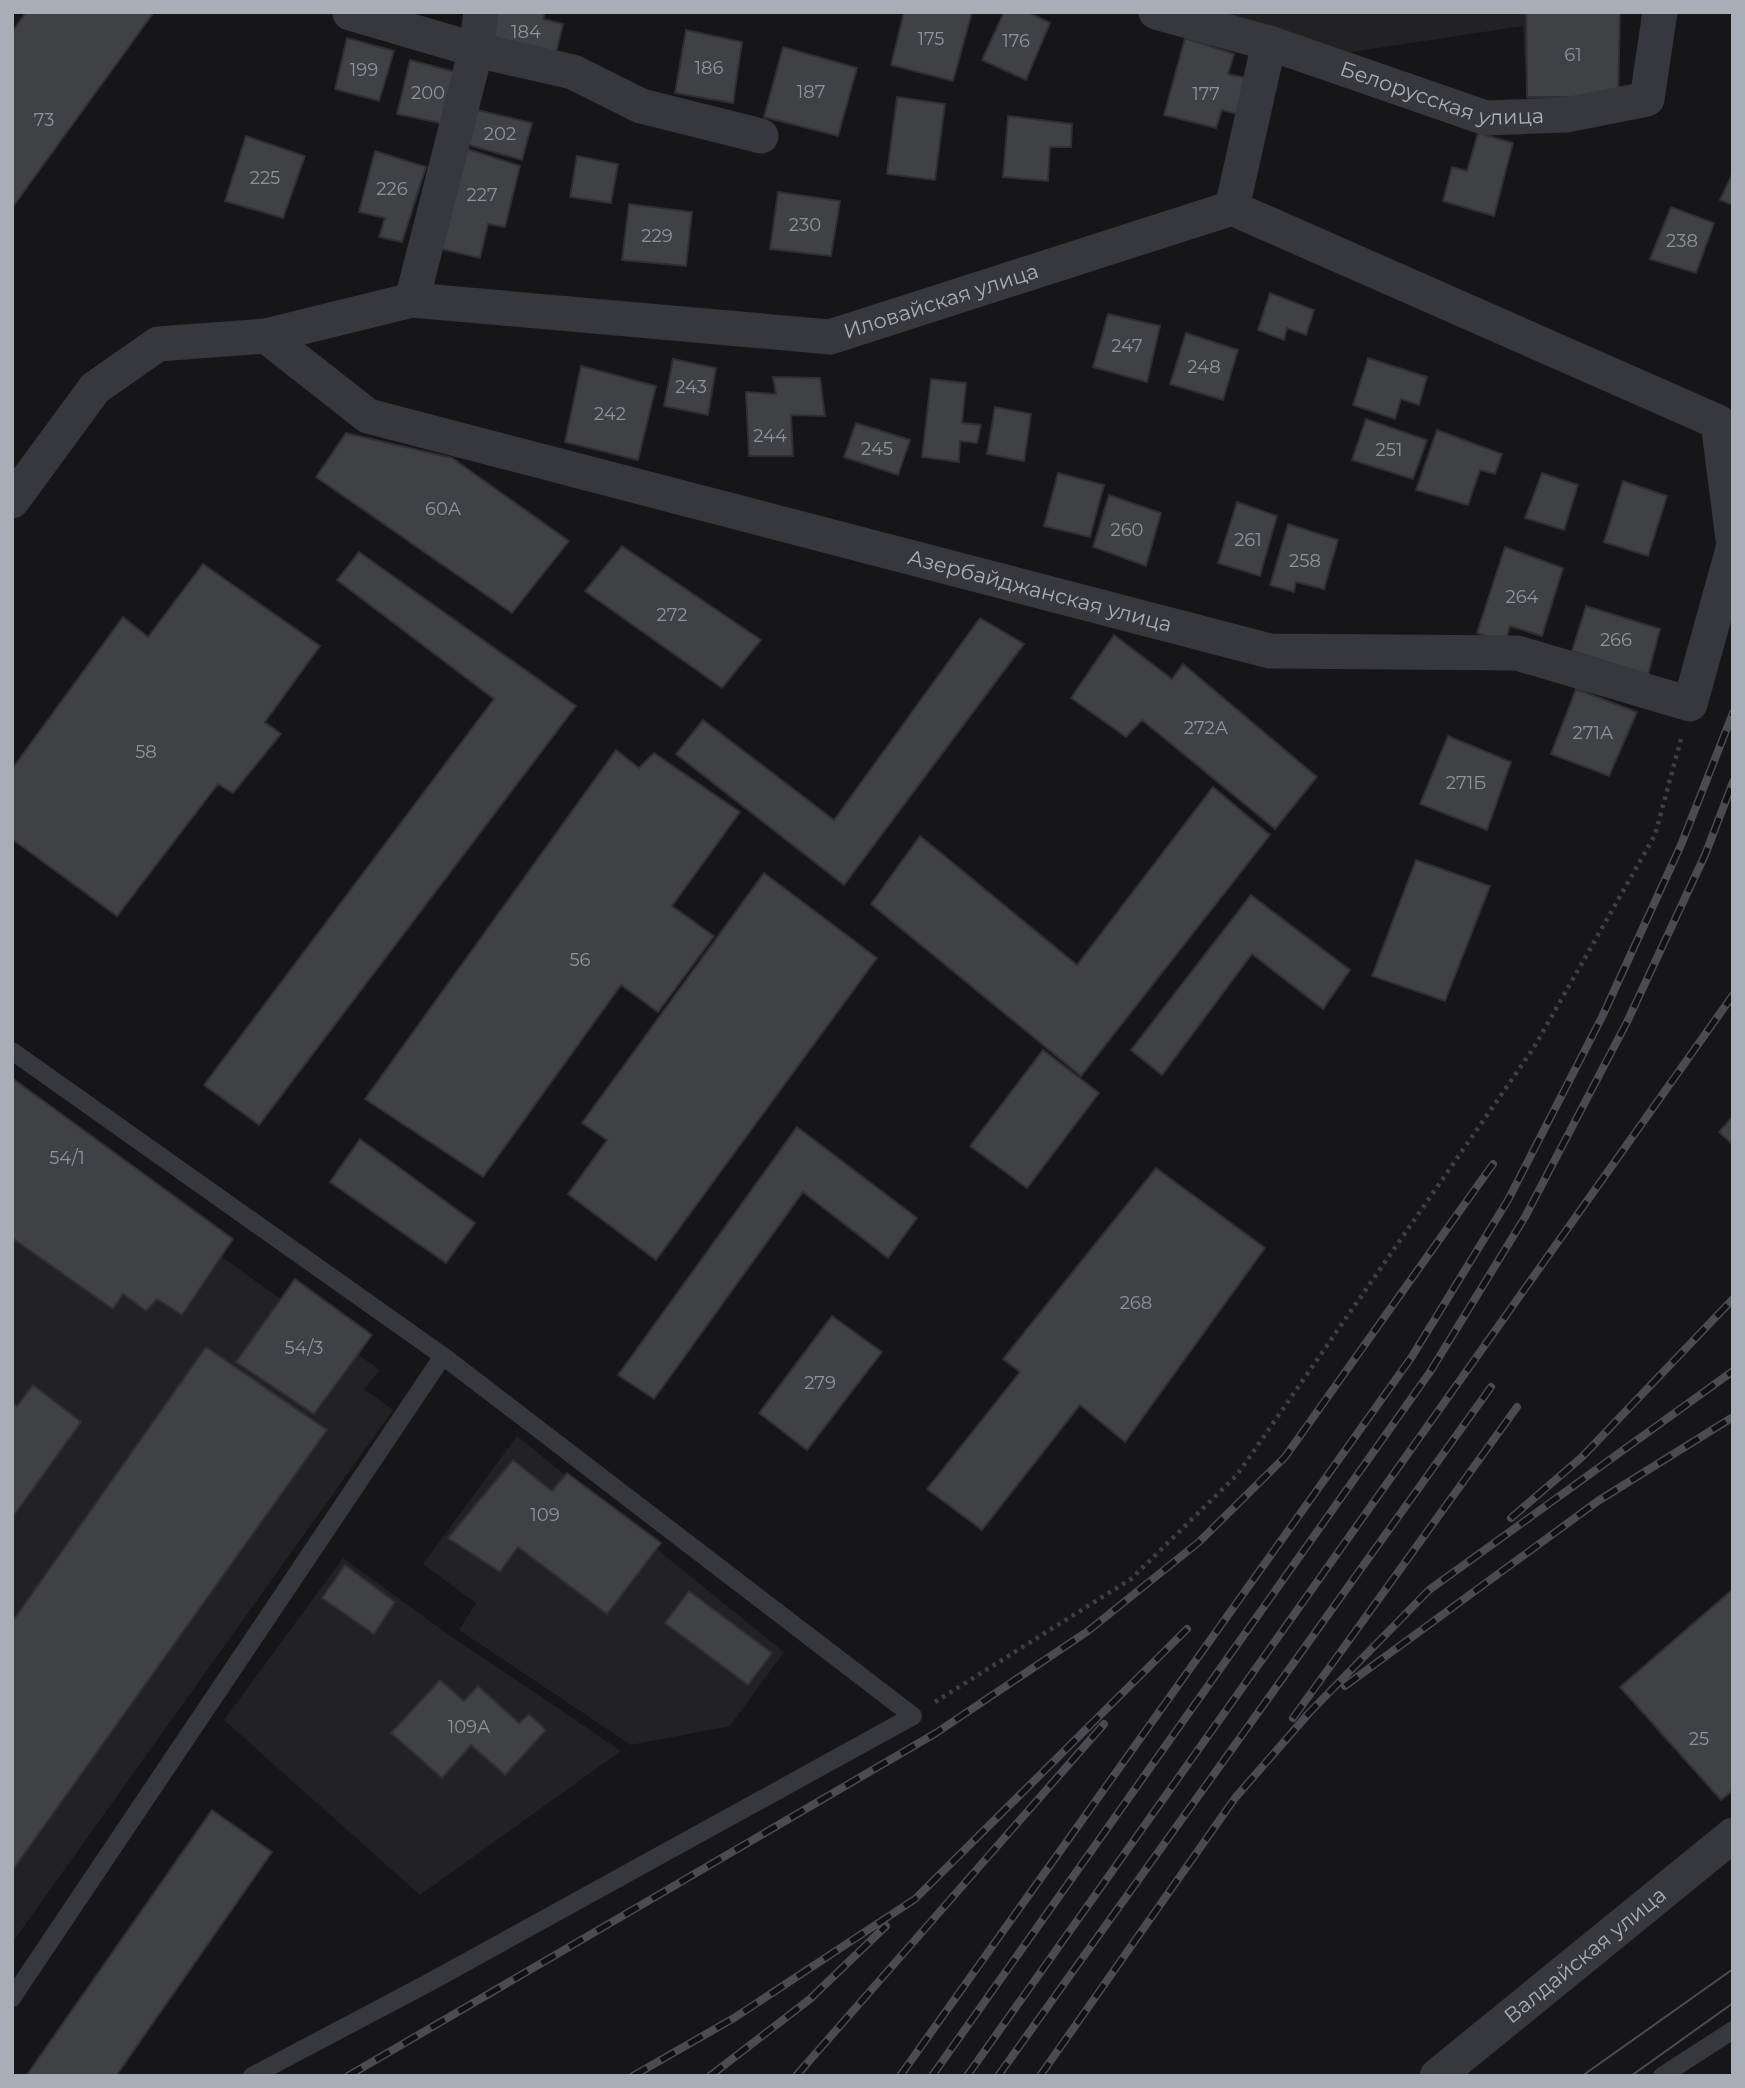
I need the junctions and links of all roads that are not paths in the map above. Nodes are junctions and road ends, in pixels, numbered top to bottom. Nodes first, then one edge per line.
1 (481, 12) edge
2 (1156, 12) edge
3 (1660, 12) edge
4 (350, 13) edge
5 (1269, 43) junction
6 (476, 50) junction
7 (761, 136) dead end
8 (1232, 208) junction
9 (412, 300) junction
10 (266, 336) junction
11 (12, 501) edge
12 (1733, 539) edge
13 (1733, 549) edge
14 (12, 1051) edge
15 (443, 1356) junction
16 (1733, 1835) edge
17 (12, 1998) edge
18 (1733, 2030) edge
19 (252, 2076) edge
20 (1437, 2076) edge
21 (1662, 2076) edge

1 - 6 street
2 - 5 street, Белорусская улица
3 - 5 street, Белорусская улица
4 - 6 street
5 - 8 street
6 - 7 street
6 - 9 street
8 - 9 street, Иловайская улица
8 - 12 street
9 - 10 street, Иловайская улица
10 - 11 street, Иловайская улица
10 - 13 street, Азербайджанская улица
14 - 15 lane
15 - 17 lane
15 - 19 lane
16 - 20 street, Валдайская улица
18 - 21 lane

